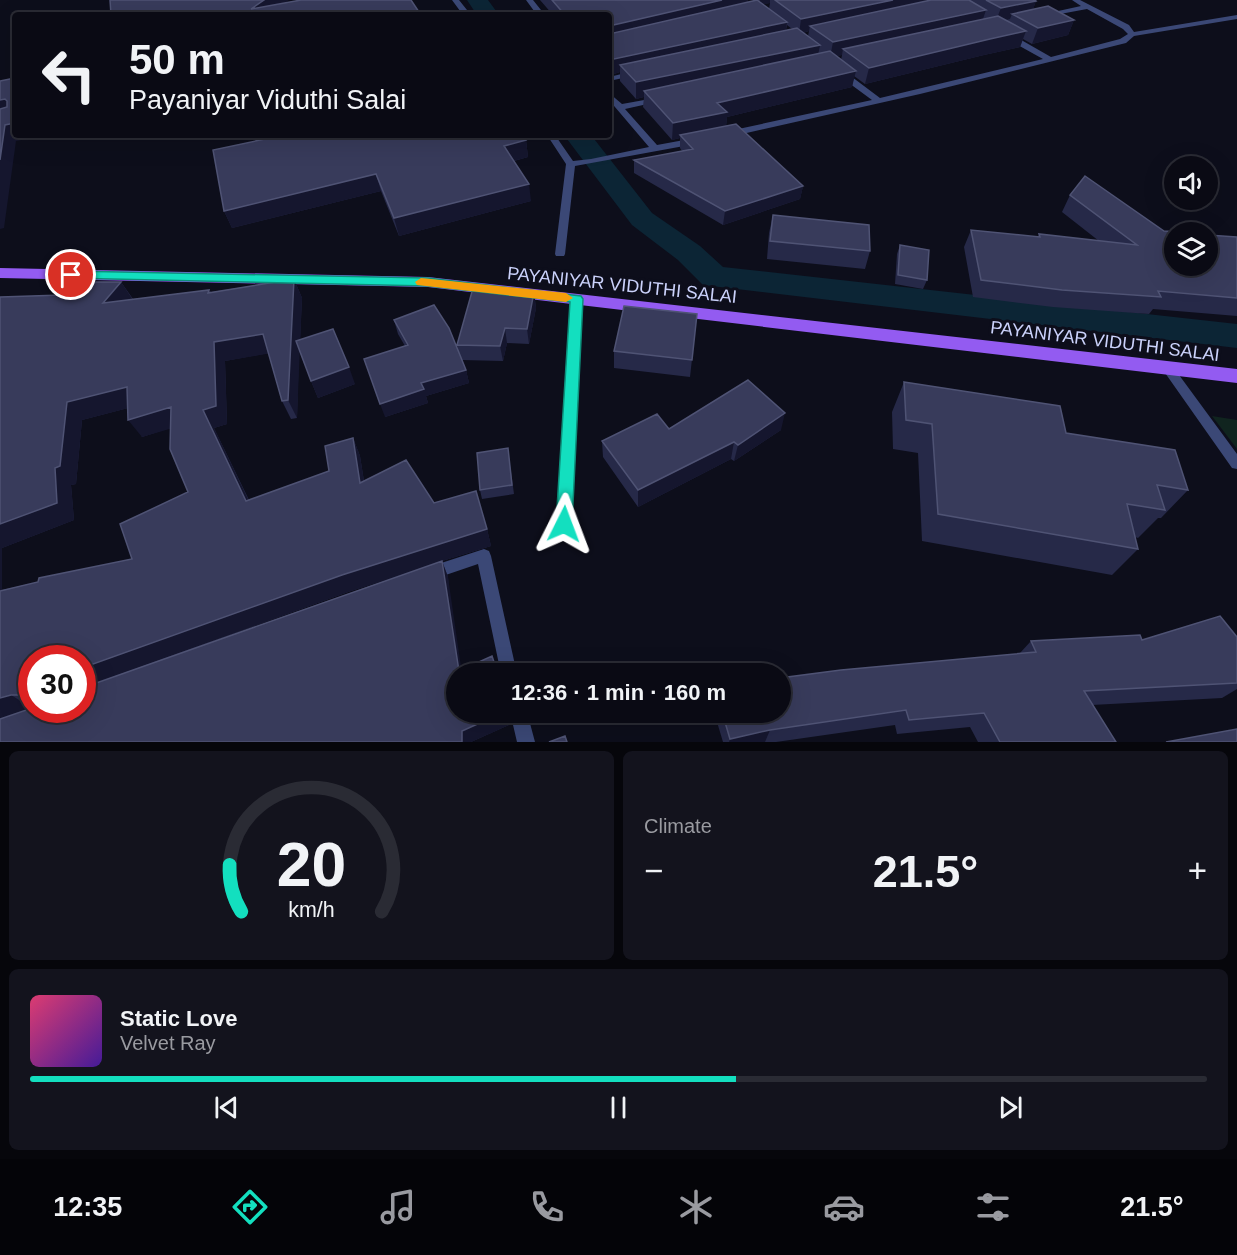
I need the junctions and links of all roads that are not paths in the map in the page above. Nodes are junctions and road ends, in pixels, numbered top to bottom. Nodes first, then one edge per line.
1 (455, 0) edge
2 (529, 0) edge
3 (1075, 0) edge
4 (1087, 7) junction
5 (465, 12) edge
6 (539, 12) edge
7 (1034, 17) edge
8 (1237, 18) edge
9 (1001, 31) edge
10 (1132, 34) junction
11 (1048, 59) junction
12 (835, 68) edge
13 (644, 71) edge
14 (612, 78) edge
15 (612, 97) edge
16 (666, 97) edge
17 (879, 101) junction
18 (621, 107) junction
19 (724, 135) edge
20 (553, 138) edge
21 (702, 140) edge
22 (655, 148) junction
23 (571, 164) junction
24 (560, 254) dead end
25 (0, 273) edge
26 (576, 299) junction
27 (1167, 367) junction
28 (1237, 376) edge
29 (1237, 464) edge
30 (564, 524) dead end
31 (418, 578) edge
32 (507, 663) edge
33 (521, 723) edge
34 (526, 742) edge

1 - 5 street
2 - 6 street
3 - 4 street
4 - 7 street
4 - 10 street
8 - 10 street
9 - 11 street
10 - 11 street
11 - 17 street
12 - 17 street
13 - 14 street
15 - 18 street
16 - 18 street
17 - 19 street
18 - 22 street
20 - 23 street
21 - 22 street
22 - 23 street
23 - 24 street
25 - 26 main road, PAYANIYAR VIDUTHI SALAI
26 - 27 main road, PAYANIYAR VIDUTHI SALAI
26 - 30 street
27 - 28 main road, PAYANIYAR VIDUTHI SALAI
27 - 29 street
31 - 32 street
33 - 34 street

